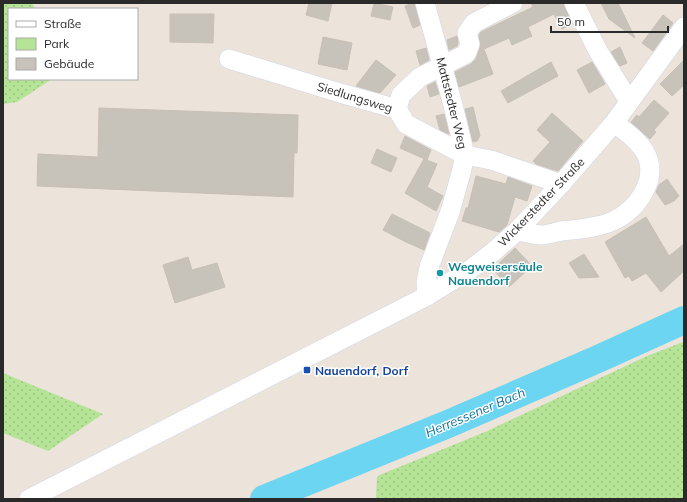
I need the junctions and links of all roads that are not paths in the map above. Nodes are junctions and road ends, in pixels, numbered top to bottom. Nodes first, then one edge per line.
1 (425, 3) edge
2 (513, 3) edge
3 (574, 3) edge
4 (684, 27) edge
5 (229, 59) dead end
6 (442, 65) junction
7 (629, 101) junction
8 (397, 109) junction
9 (614, 123) junction
10 (464, 155) junction
11 (561, 184) junction
12 (517, 230) junction
13 (427, 296) junction
14 (30, 498) edge

1 - 6 street, Mattstedter Weg
2 - 6 street
3 - 7 street
4 - 7 street, Wickerstedter Straße
5 - 8 street, Siedlungsweg
6 - 8 street
6 - 10 street, Mattstedter Weg
7 - 9 street, Wickerstedter Straße
8 - 10 street, Siedlungsweg
9 - 11 street, Wickerstedter Straße
9 - 12 street
10 - 11 street, Siedlungsweg
10 - 13 street, Mattstedter Weg
11 - 12 street, Wickerstedter Straße
12 - 13 street, Wickerstedter Straße
13 - 14 street, Wickerstedter Straße

